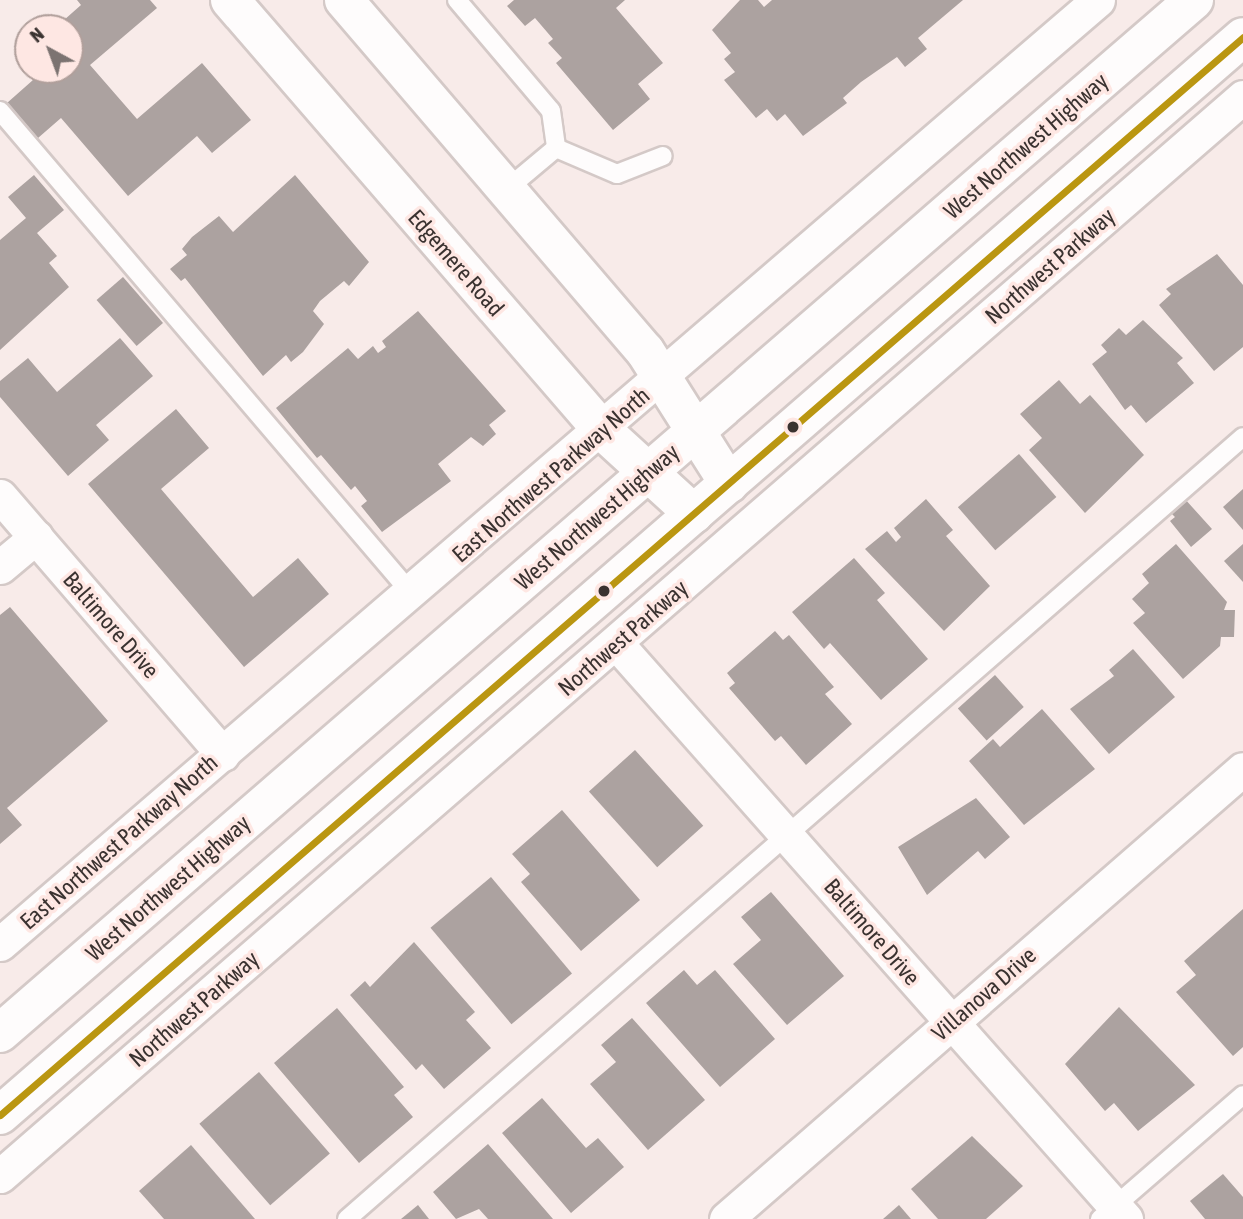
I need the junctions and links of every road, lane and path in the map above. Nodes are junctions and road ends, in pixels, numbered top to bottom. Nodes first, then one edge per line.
1 (230, 0) edge
2 (344, 0) edge
3 (457, 0) edge
4 (1098, 0) edge
5 (1194, 0) edge
6 (1243, 37) edge
7 (1243, 97) edge
8 (0, 111) edge
9 (556, 148) junction
10 (663, 156) dead end
11 (507, 189) junction
12 (665, 376) junction
13 (698, 430) junction
14 (603, 431) junction
15 (1243, 437) edge
16 (648, 474) junction
17 (729, 484) junction
18 (0, 496) edge
19 (694, 514) junction
20 (36, 537) junction
21 (0, 567) edge
22 (412, 594) junction
23 (617, 645) junction
24 (222, 754) junction
25 (1243, 769) edge
26 (787, 833) junction
27 (0, 944) edge
28 (951, 1023) junction
29 (0, 1033) edge
30 (1243, 1095) edge
31 (0, 1115) edge
32 (0, 1175) edge
33 (1114, 1215) edge
34 (347, 1219) edge
35 (726, 1219) edge

1 - 14 main road, Edgemere Road
2 - 11 main road
3 - 9 lane
4 - 12 street, East Northwest Parkway North
5 - 13 main road, West Northwest Highway
6 - 17 main road
7 - 23 street, Northwest Parkway
8 - 22 lane
9 - 10 lane
9 - 11 lane
11 - 12 main road
12 - 13 main road
12 - 14 street, East Northwest Parkway North
13 - 16 main road, West Northwest Highway
13 - 17 main road
14 - 16 main road, Edgemere Road
14 - 22 street, East Northwest Parkway North
15 - 26 lane
16 - 19 main road, Edgemere Road
16 - 29 main road, West Northwest Highway
17 - 19 main road
18 - 20 street, Baltimore Drive
19 - 31 main road
20 - 21 street
20 - 24 street, Baltimore Drive
22 - 24 street, East Northwest Parkway North
23 - 26 street, Baltimore Drive
23 - 32 street, Northwest Parkway
24 - 27 street, East Northwest Parkway North
25 - 28 street, Villanova Drive
26 - 28 street, Baltimore Drive
26 - 34 lane
28 - 33 street, Baltimore Drive
28 - 35 street, Villanova Drive
30 - 33 lane

